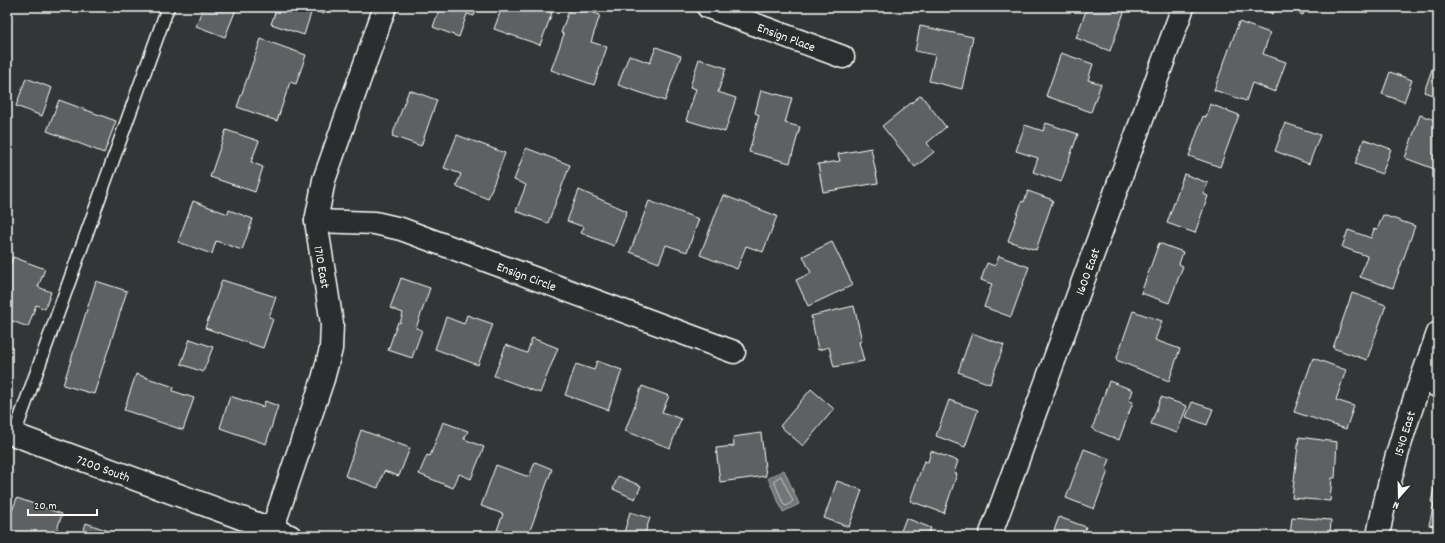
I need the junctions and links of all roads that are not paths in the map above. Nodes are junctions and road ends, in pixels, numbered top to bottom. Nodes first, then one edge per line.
1 (168, 7) edge
2 (385, 7) edge
3 (708, 7) edge
4 (1183, 7) edge
5 (844, 57) dead end
6 (316, 221) junction
7 (1438, 333) edge
8 (734, 352) dead end
9 (1429, 383) edge
10 (10, 433) edge
11 (277, 534) edge
12 (990, 536) edge
13 (1378, 536) edge

1 - 10 lane
2 - 6 street, 1710 East
3 - 5 street, Ensign Place
4 - 12 street, 1600 East
6 - 8 street, Ensign Circle
6 - 11 street, 1710 East
7 - 9 street, 1540 East
9 - 13 street, 1540 East
10 - 11 street, 7200 South

